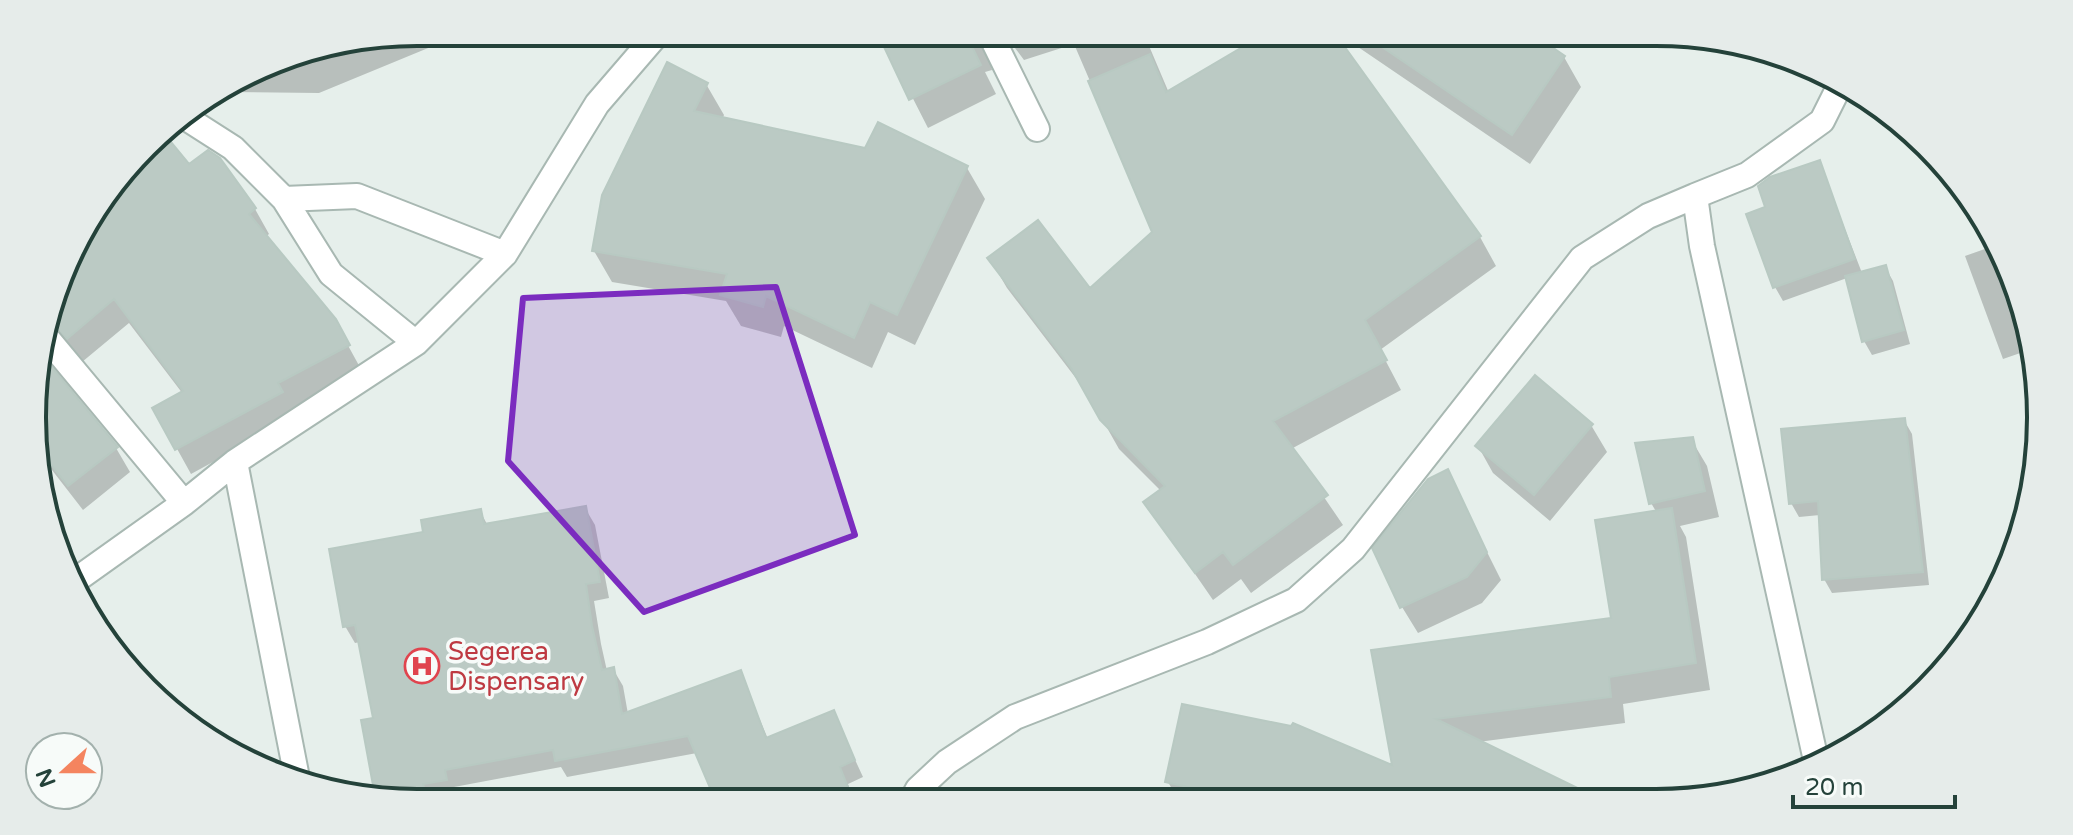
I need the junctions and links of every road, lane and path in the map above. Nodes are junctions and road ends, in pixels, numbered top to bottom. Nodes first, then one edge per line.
1 (647, 46) edge
2 (996, 46) edge
3 (1836, 93) edge
4 (192, 122) edge
5 (1037, 129) dead end
6 (1695, 196) junction
7 (284, 199) junction
8 (505, 254) junction
9 (416, 343) junction
10 (53, 345) edge
11 (235, 462) junction
12 (184, 503) junction
13 (81, 576) edge
14 (1814, 754) edge
15 (295, 768) edge
16 (918, 789) edge

1 - 8 street
2 - 5 street
3 - 6 street
4 - 7 street
6 - 14 street
6 - 16 street
7 - 8 street
7 - 9 street
8 - 9 street
9 - 11 street
10 - 12 street
11 - 12 street
11 - 15 street
12 - 13 street

